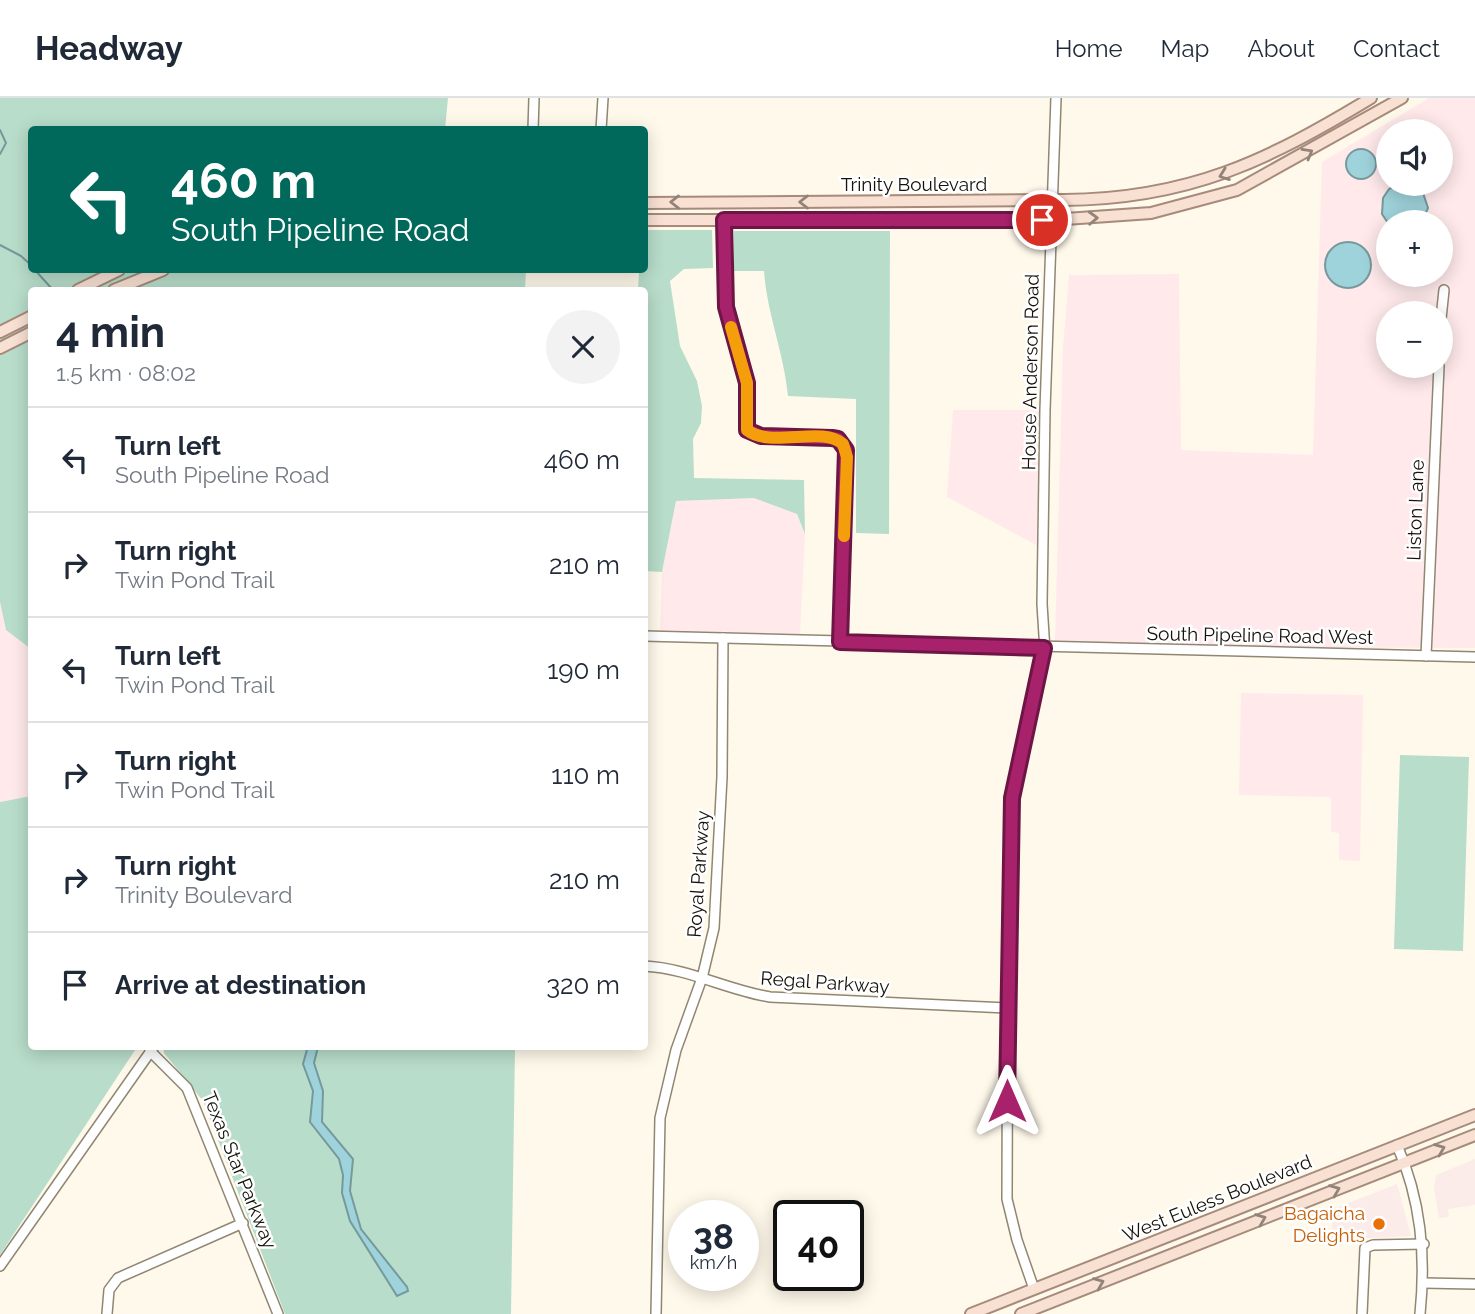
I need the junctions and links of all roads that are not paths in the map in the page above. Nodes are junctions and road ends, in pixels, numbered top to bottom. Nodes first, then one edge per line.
1 (534, 98) edge
2 (603, 98) edge
3 (1056, 98) edge
4 (1371, 98) edge
5 (1402, 98) edge
6 (533, 126) edge
7 (601, 126) edge
8 (1052, 201) junction
9 (648, 203) edge
10 (648, 220) edge
11 (724, 220) junction
12 (1051, 220) junction
13 (113, 273) edge
14 (156, 273) edge
15 (84, 287) edge
16 (121, 287) edge
17 (1444, 290) dead end
18 (1443, 301) edge
19 (28, 318) edge
20 (0, 332) edge
21 (28, 334) edge
22 (0, 348) edge
23 (1438, 378) edge
24 (648, 636) edge
25 (723, 638) junction
26 (840, 642) junction
27 (1044, 648) junction
28 (1426, 656) junction
29 (1475, 657) edge
30 (648, 966) edge
31 (702, 978) junction
32 (1007, 1008) junction
33 (151, 1050) edge
34 (153, 1050) edge
35 (1475, 1115) edge
36 (1475, 1135) edge
37 (1398, 1145) junction
38 (1404, 1163) junction
39 (1291, 1187) junction
40 (1298, 1205) junction
41 (243, 1223) junction
42 (1424, 1244) junction
43 (0, 1266) edge
44 (1423, 1283) junction
45 (1475, 1284) edge
46 (1034, 1289) junction
47 (1036, 1311) edge
48 (107, 1314) edge
49 (278, 1314) edge
50 (656, 1314) edge
51 (971, 1314) edge
52 (1021, 1314) edge
53 (1362, 1314) edge
54 (1420, 1314) edge

1 - 6 street
2 - 7 street
3 - 8 street, House Anderson Road
4 -> 8 main road, Trinity Boulevard
12 -> 5 main road, Trinity Boulevard
8 -> 9 main road, Trinity Boulevard
8 - 12 street, House Anderson Road
10 - 11 main road, Trinity Boulevard
11 - 12 main road, Trinity Boulevard
11 - 26 street
12 - 27 street, House Anderson Road
13 - 15 main road
14 - 16 main road
17 - 18 street
19 - 20 main road
21 - 22 main road
23 - 28 street, Liston Lane
24 - 25 street, South Pipeline Road West
25 - 26 street, South Pipeline Road West
25 - 31 street, Royal Parkway
26 - 27 street, South Pipeline Road West
27 - 28 street, South Pipeline Road West
27 - 32 street, House Anderson Road
28 - 29 street, South Pipeline Road West
30 - 31 street, Regal Parkway
31 - 32 street, Regal Parkway
31 - 50 street, Royal Parkway
32 - 46 street, House Anderson Road
33 - 43 street
34 - 41 street, Texas Star Parkway
35 - 37 main road, West Euless Boulevard
38 -> 36 main road, West Euless Boulevard
37 - 38 street
37 - 39 main road, West Euless Boulevard
40 -> 38 main road, West Euless Boulevard
38 - 42 street
39 - 40 main road
39 - 46 main road, West Euless Boulevard
47 -> 40 main road, West Euless Boulevard
41 - 48 street
41 - 49 street, Texas Star Parkway
42 - 44 street
42 - 53 street
44 - 45 street
44 - 54 street
46 - 47 main road
46 - 51 main road, West Euless Boulevard
47 - 52 main road, West Euless Boulevard

